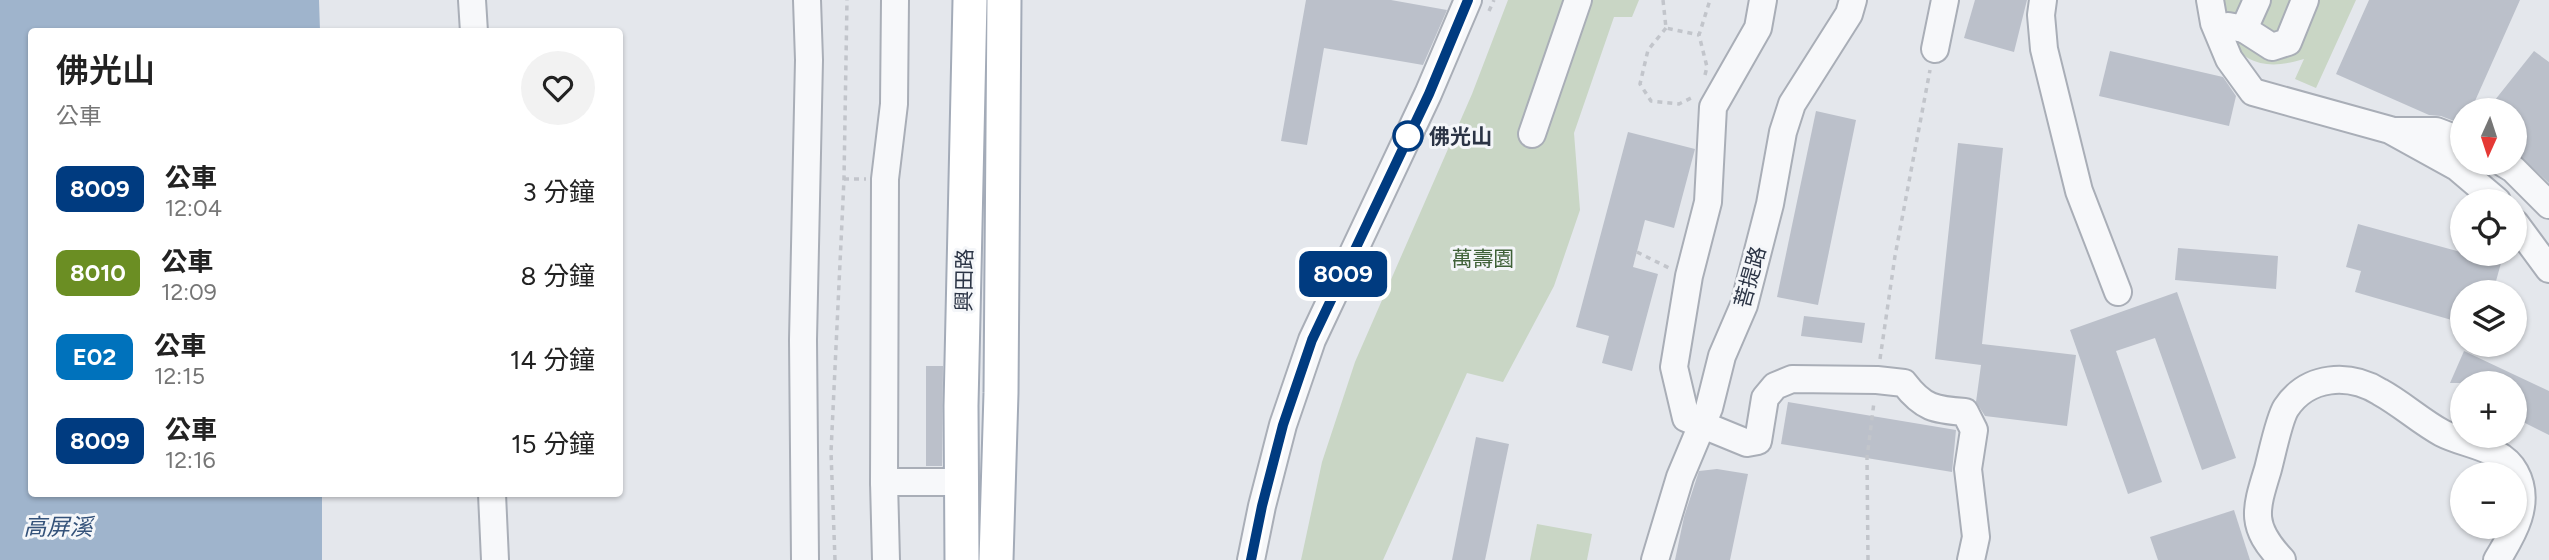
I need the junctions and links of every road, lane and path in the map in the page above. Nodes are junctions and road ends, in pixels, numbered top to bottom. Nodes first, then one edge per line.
1 (472, 0) edge
2 (807, 0) edge
3 (847, 0) edge
4 (895, 0) edge
5 (970, 0) edge
6 (1004, 0) edge
7 (1468, 0) edge
8 (1578, 0) edge
9 (1663, 0) edge
10 (1710, 0) edge
11 (1763, 0) edge
12 (1853, 0) edge
13 (1945, 0) edge
14 (2043, 0) edge
15 (2257, 0) edge
16 (2305, 0) edge
17 (2212, 11) edge
18 (474, 28) edge
19 (1666, 28) junction
20 (2244, 29) junction
21 (1935, 49) dead end
22 (1702, 92) dead end
23 (1925, 94) dead end
24 (2390, 130) junction
25 (1532, 134) dead end
26 (2450, 136) edge
27 (2519, 175) edge
28 (2483, 189) edge
29 (2549, 205) edge
30 (2527, 239) edge
31 (1003, 240) junction
32 (964, 241) junction
33 (1637, 252) dead end
34 (2549, 269) edge
35 (1689, 276) junction
36 (2118, 292) dead end
37 (1877, 380) junction
38 (1703, 424) junction
39 (884, 482) junction
40 (961, 482) junction
41 (492, 497) edge
42 (998, 519) junction
43 (962, 521) junction
44 (495, 560) edge
45 (805, 560) edge
46 (835, 560) edge
47 (886, 560) edge
48 (962, 560) edge
49 (996, 560) edge
50 (1251, 560) edge
51 (1655, 560) edge
52 (1868, 560) edge
53 (1971, 560) edge
54 (2282, 560) edge
55 (2497, 560) edge

1 - 18 street
2 - 45 street
3 - 46 path
4 - 39 street
5 - 32 main road, 興田路
6 - 31 main road, 興田路
7 - 50 street
8 - 25 street
9 - 19 path
10 - 19 path
11 - 35 street
12 - 38 street, 菩提路
13 - 21 street
14 - 36 street
15 - 20 street
16 - 20 street
17 - 20 street
17 - 24 street
19 - 22 path
23 - 37 path
24 - 26 street
24 - 28 street
27 - 29 street
30 - 34 street
31 - 32 main road
31 - 42 main road, 興田路
32 - 40 main road, 興田路
33 - 35 path
35 - 38 street
37 - 38 street
37 - 52 path
37 - 53 street
38 - 51 street, 菩提路
39 - 40 street
39 - 47 street
40 - 43 main road, 興田路
41 - 44 street
42 - 43 main road
42 - 49 main road, 興田路
43 - 48 main road, 興田路
54 - 55 street

